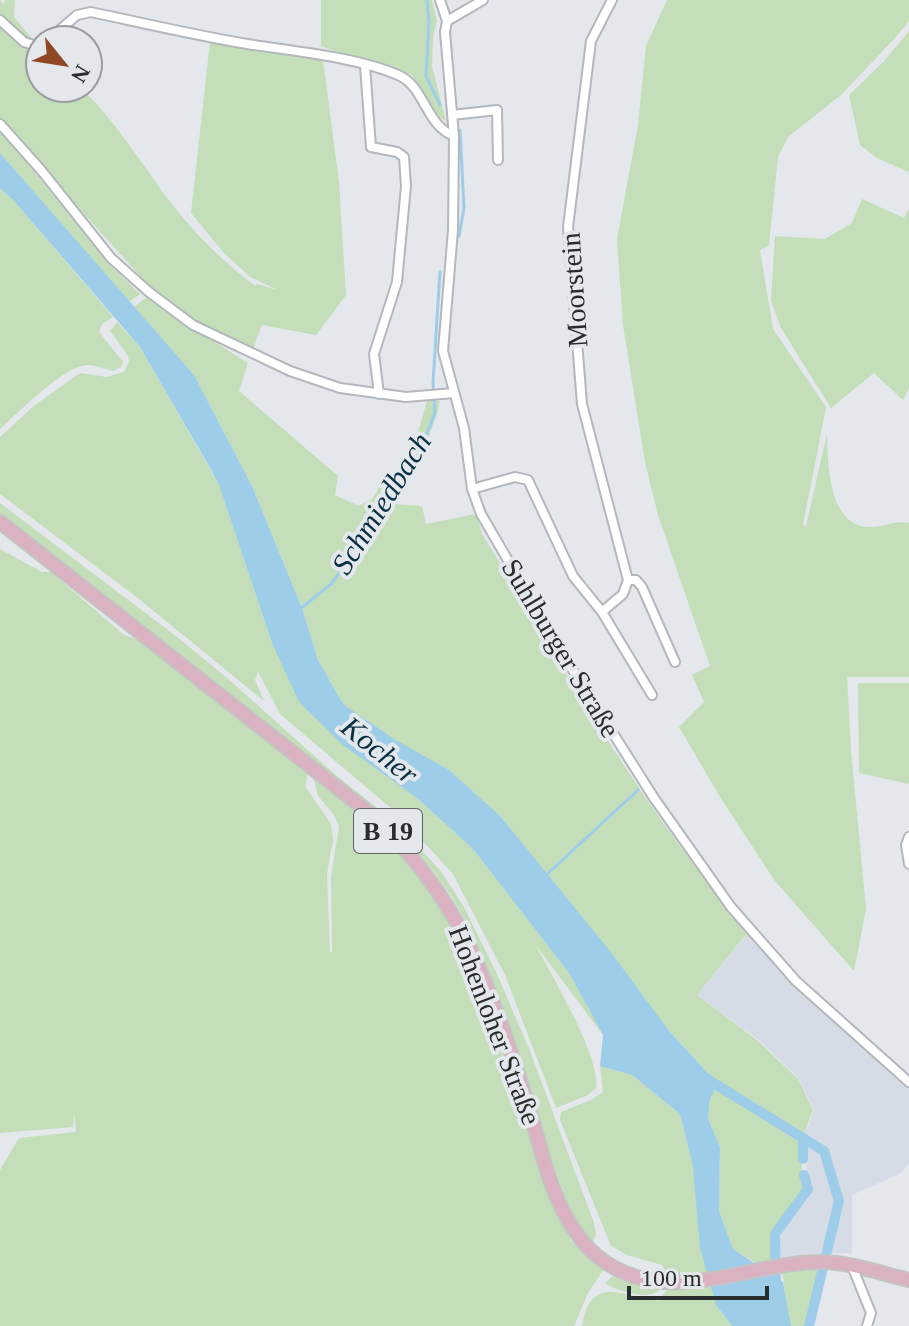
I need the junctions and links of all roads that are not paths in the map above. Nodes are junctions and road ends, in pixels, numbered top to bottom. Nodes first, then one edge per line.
1 (440, 0) edge
2 (483, 0) edge
3 (612, 0) edge
4 (0, 20) edge
5 (447, 21) junction
6 (67, 24) edge
7 (24, 42) edge
8 (365, 66) junction
9 (452, 115) junction
10 (0, 124) edge
11 (454, 136) junction
12 (498, 160) dead end
13 (454, 393) junction
14 (379, 394) junction
15 (472, 489) junction
16 (0, 522) edge
17 (628, 580) junction
18 (602, 612) junction
19 (675, 662) dead end
20 (652, 695) dead end
21 (909, 837) edge
22 (909, 864) edge
23 (909, 1082) edge
24 (852, 1266) junction
25 (909, 1280) edge
26 (867, 1326) edge

1 - 5 street, Suhlburger Straße
2 - 5 street
3 - 17 street, Moorstein
4 - 7 street
5 - 9 street, Suhlburger Straße
6 - 8 street
8 - 11 street
8 - 14 street
9 - 11 street, Suhlburger Straße
9 - 12 street
10 - 14 street
11 - 13 street, Suhlburger Straße
13 - 14 street
13 - 15 street, Suhlburger Straße
15 - 18 street
15 - 23 street, Suhlburger Straße
16 - 24 main road, Hohenloher Straße / B 19
17 - 18 street
17 - 19 street, Moorstein
18 - 20 street
21 - 22 street
24 - 25 main road, Hohenloher Straße / B 19
24 - 26 street

